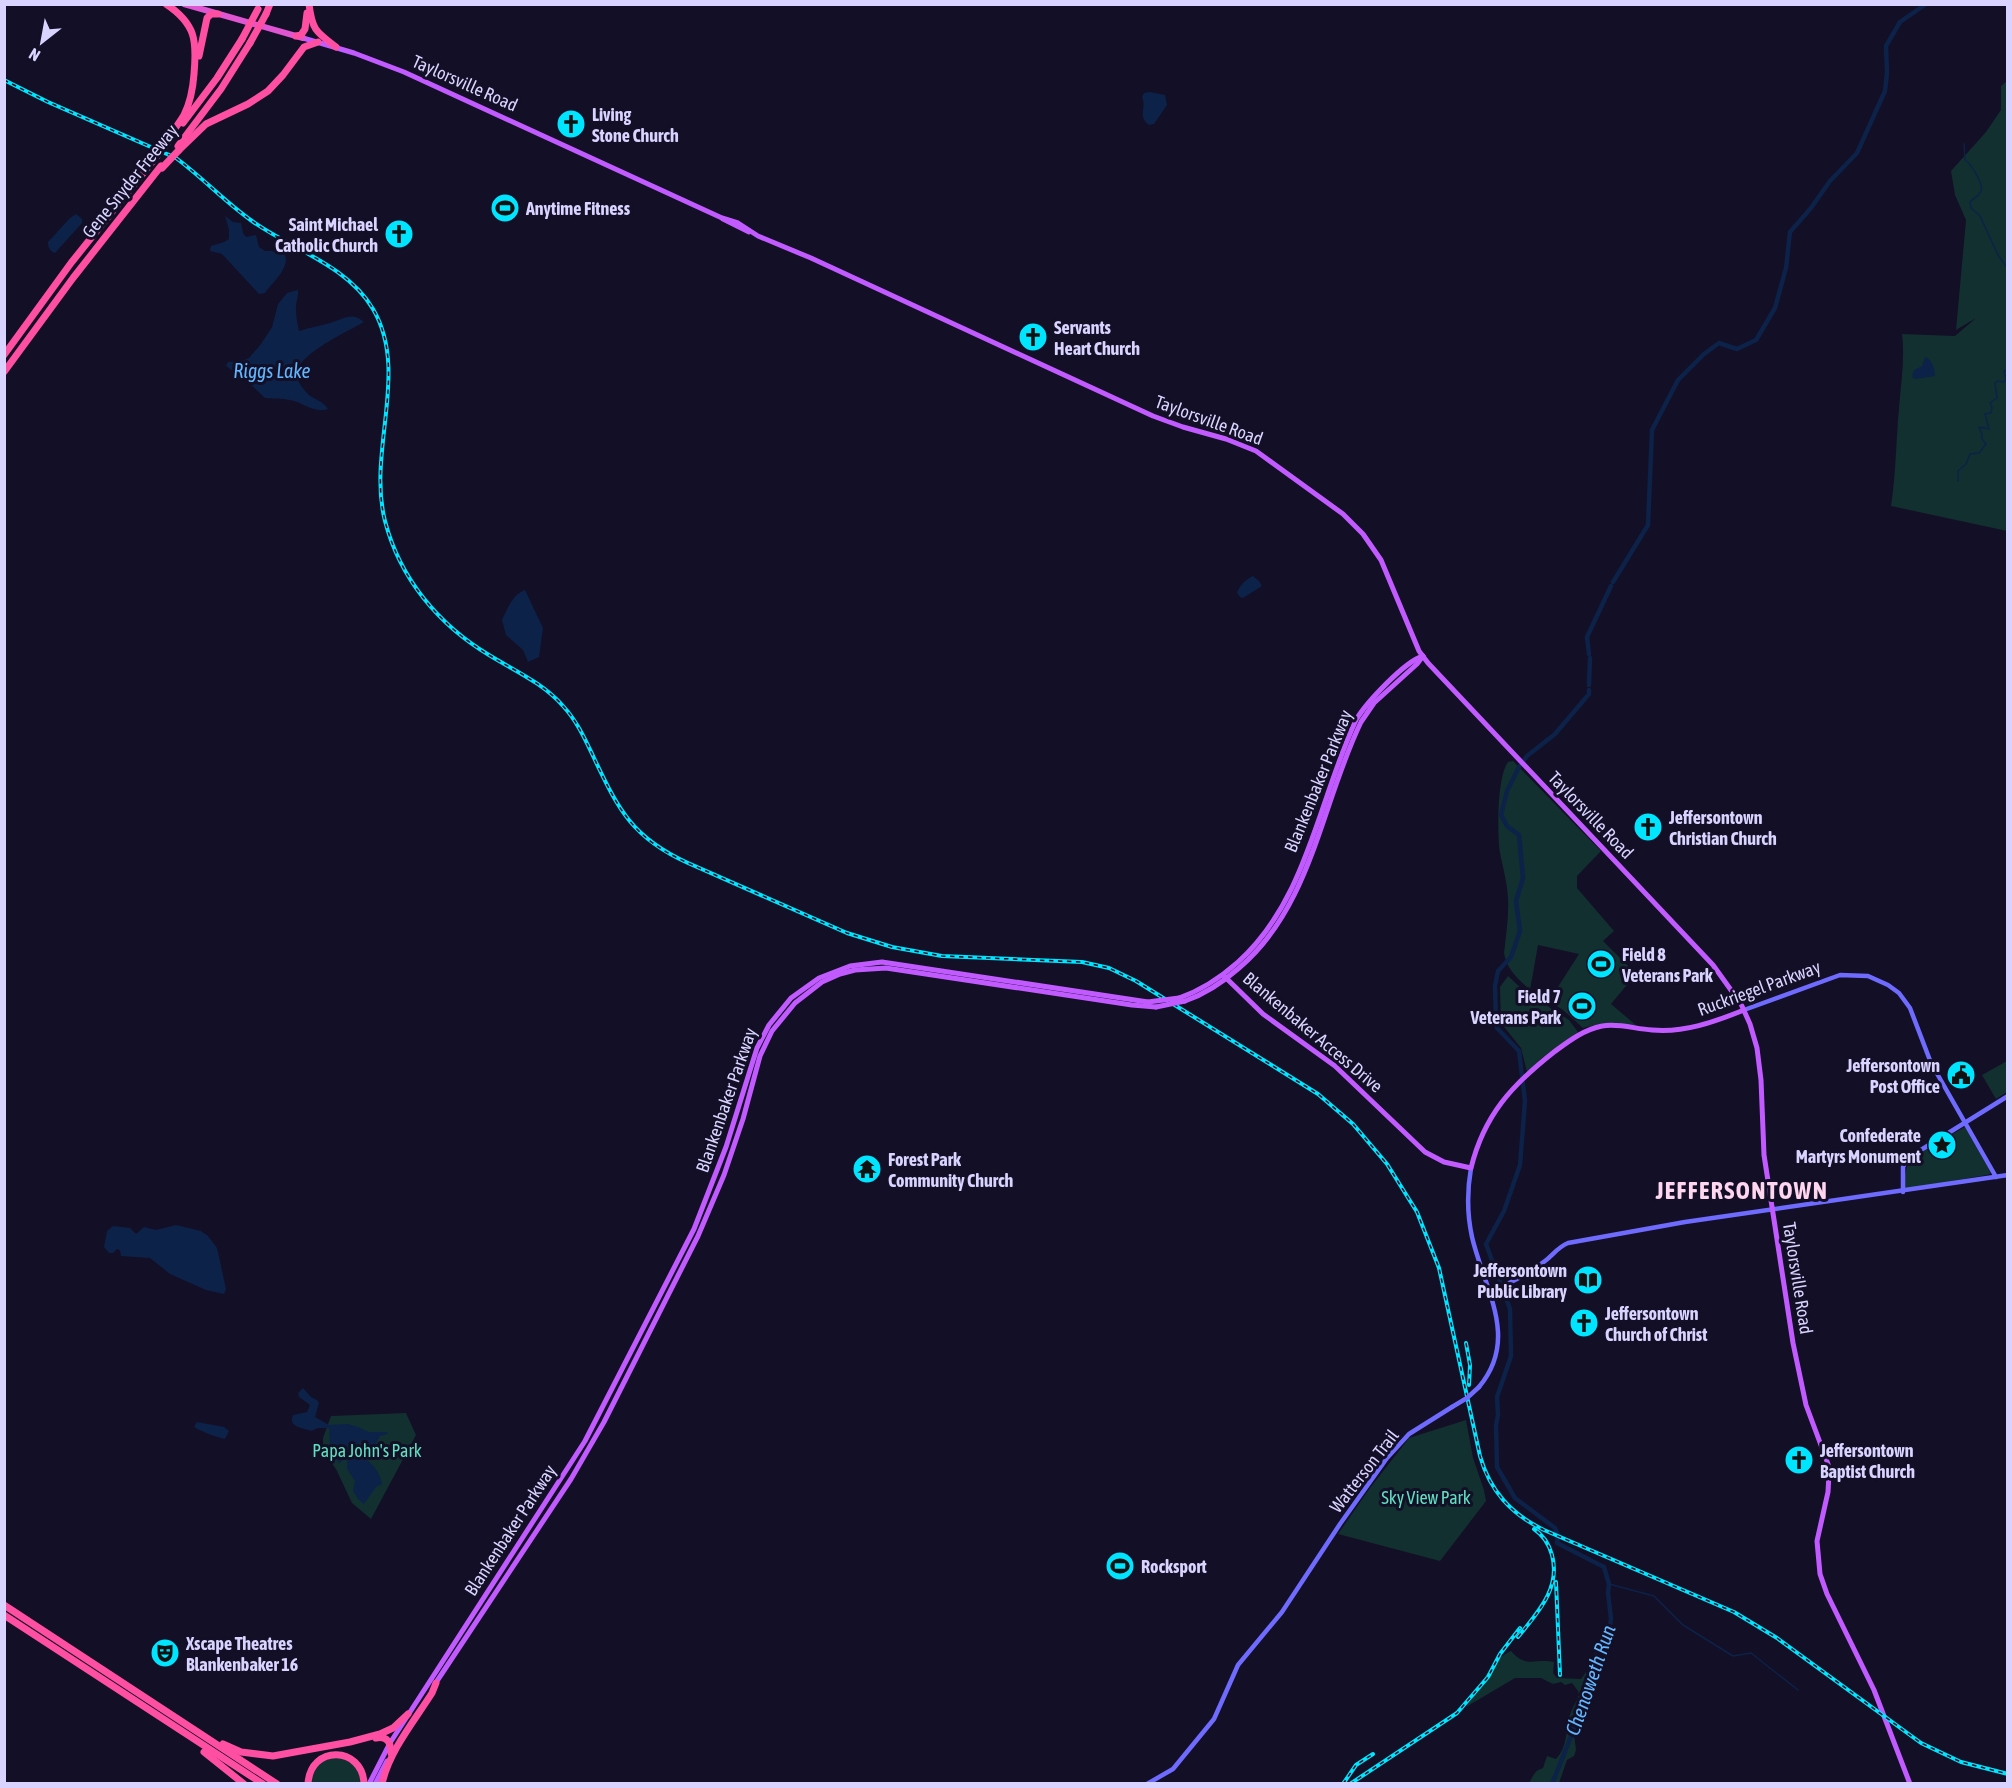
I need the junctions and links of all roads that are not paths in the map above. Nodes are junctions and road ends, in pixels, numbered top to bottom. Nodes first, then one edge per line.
1 (166, 4) edge
2 (184, 4) edge
3 (270, 4) edge
4 (308, 4) edge
5 (259, 7) edge
6 (214, 10) edge
7 (300, 37) junction
8 (318, 42) junction
9 (336, 47) junction
10 (288, 67) junction
11 (194, 79) junction
12 (166, 143) junction
13 (178, 149) junction
14 (4, 355) edge
15 (4, 372) edge
16 (1423, 656) junction
17 (1225, 976) junction
18 (1182, 999) junction
19 (1744, 1010) junction
20 (2007, 1096) edge
21 (1965, 1121) junction
22 (1472, 1168) junction
23 (2007, 1175) edge
24 (1996, 1177) junction
25 (1903, 1192) junction
26 (1773, 1210) junction
27 (1489, 1292) junction
28 (4, 1605) edge
29 (4, 1615) edge
30 (436, 1683) junction
31 (173, 1714) junction
32 (408, 1714) junction
33 (175, 1727) junction
34 (350, 1742) junction
35 (390, 1743) junction
36 (391, 1753) junction
37 (244, 1784) edge
38 (262, 1784) edge
39 (277, 1784) edge
40 (308, 1784) edge
41 (364, 1784) edge
42 (369, 1784) edge
43 (375, 1784) edge
44 (382, 1784) edge
45 (1147, 1784) edge
46 (1911, 1784) edge

1 - 11 highway
2 - 6 highway, Taylorsville Road
3 - 13 highway, Gene Snyder Freeway, bridge
4 - 7 highway
4 - 9 highway
5 - 12 highway, Gene Snyder Freeway, bridge
6 - 7 highway, Taylorsville Road
6 - 11 highway
7 - 8 main road, Taylorsville Road
7 - 10 highway
8 - 9 main road, Taylorsville Road
8 - 10 highway
9 - 16 main road, Taylorsville Road
10 - 13 highway
11 - 12 highway
12 - 14 highway, Gene Snyder Freeway, bridge
13 - 15 highway, Gene Snyder Freeway, bridge
16 - 17 main road, Blankenbaker Parkway
16 - 19 main road, Taylorsville Road
17 - 18 main road, Blankenbaker Parkway
17 - 22 main road, Blankenbaker Access Drive
18 - 30 main road, Blankenbaker Parkway, bridge
18 - 32 main road, Blankenbaker Parkway, bridge
19 - 21 main road, Ruckriegel Parkway
19 - 22 main road, Ruckriegel Parkway
19 - 26 main road, Taylorsville Road
20 - 21 main road
21 - 24 main road, Ruckriegel Parkway
21 - 25 main road
22 - 27 main road, Ruckriegel Parkway
23 - 24 main road
24 - 25 main road
25 - 26 main road
26 - 27 main road
26 - 46 main road, Taylorsville Road
27 - 45 main road, Watterson Trail, bridge
28 - 31 highway
29 - 33 highway
30 - 36 main road, Blankenbaker Parkway
30 - 44 highway
31 - 34 highway
31 - 39 highway
32 - 34 highway
32 - 35 main road, Blankenbaker Parkway
33 - 37 highway
33 - 38 highway
34 - 35 highway
35 - 36 highway
35 - 42 main road, Blankenbaker Parkway
36 - 43 main road, Blankenbaker Parkway
40 - 41 highway

